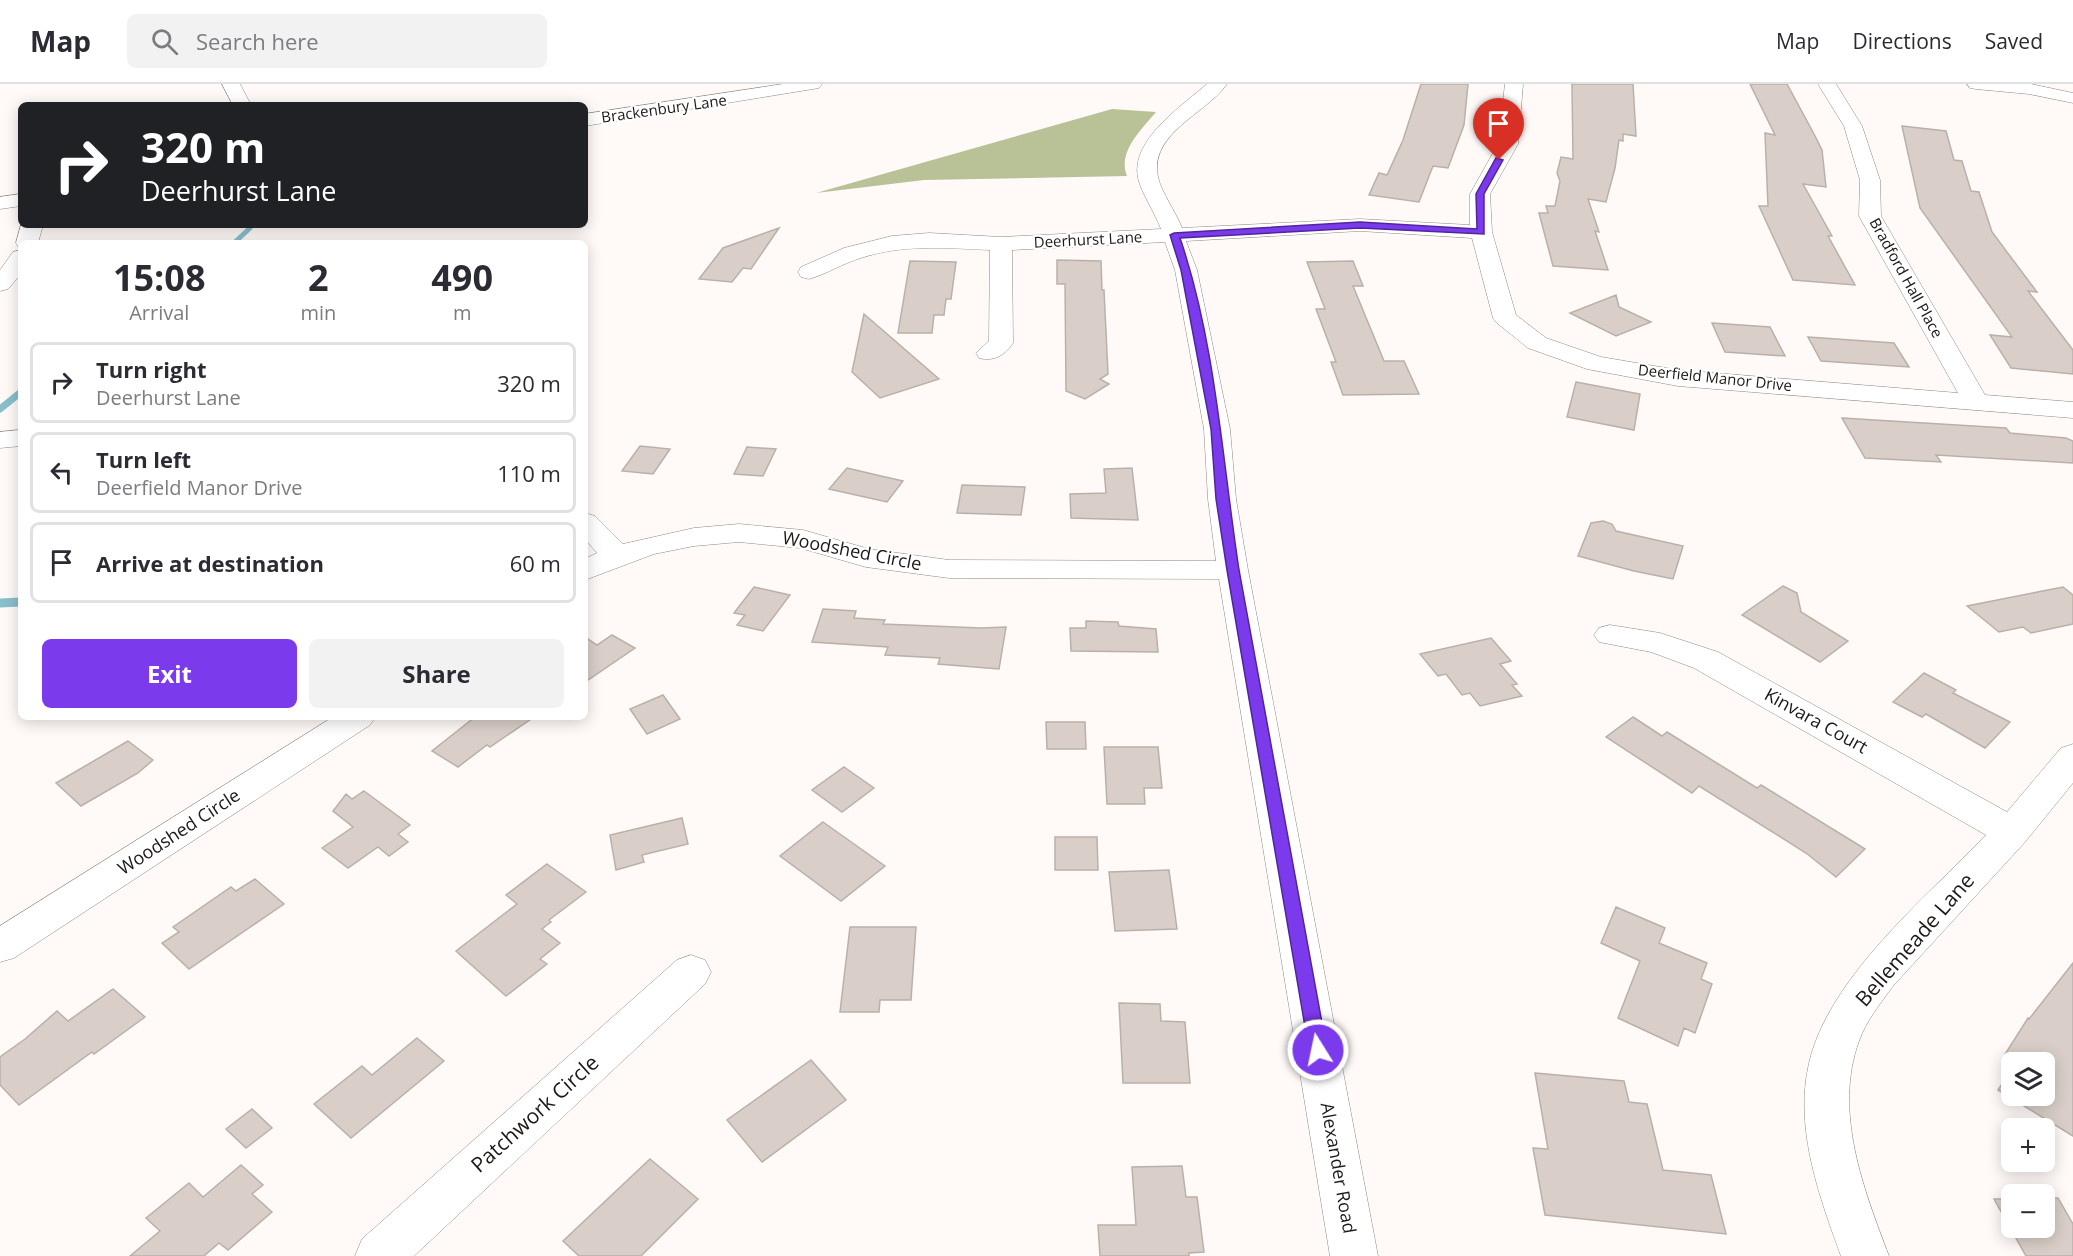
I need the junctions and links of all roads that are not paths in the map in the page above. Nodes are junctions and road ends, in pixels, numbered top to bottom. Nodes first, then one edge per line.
1 (231, 84) edge
2 (813, 84) edge
3 (1218, 84) edge
4 (1514, 84) edge
5 (1827, 84) edge
6 (1976, 84) edge
7 (2073, 98) edge
8 (240, 102) edge
9 (588, 120) edge
10 (18, 200) edge
11 (0, 203) edge
12 (1481, 232) junction
13 (1174, 235) junction
14 (1001, 244) junction
15 (18, 261) edge
16 (809, 272) dead end
17 (0, 284) edge
18 (988, 353) dead end
19 (1976, 400) junction
20 (2073, 410) edge
21 (18, 438) edge
22 (0, 440) edge
23 (588, 525) edge
24 (617, 556) junction
25 (588, 570) edge
26 (1233, 570) junction
27 (1610, 635) dead end
28 (352, 720) edge
29 (2073, 757) edge
30 (2012, 832) junction
31 (0, 946) edge
32 (691, 972) dead end
33 (379, 1256) edge
34 (1354, 1256) edge
35 (1864, 1256) edge

1 - 8 street
2 - 9 street, Brackenbury Lane
3 - 13 street, Alexander Road
4 - 12 street, Deerfield Manor Drive
5 - 19 street, Bradford Hall Place
6 - 7 street
10 - 11 street
12 - 13 street, Deerhurst Lane
12 - 19 street, Deerfield Manor Drive
13 - 14 street, Deerhurst Lane
13 - 26 street, Alexander Road
14 - 16 street, Deerhurst Lane
14 - 18 street
15 - 17 street
19 - 20 street, Deerfield Manor Drive
21 - 22 street
23 - 24 street
24 - 25 street, Woodshed Circle
24 - 26 street, Woodshed Circle
26 - 34 street, Alexander Road
27 - 30 street, Kinvara Court
28 - 31 street, Woodshed Circle
29 - 30 street, Bellemeade Lane
30 - 35 street, Bellemeade Lane
32 - 33 street, Patchwork Circle

